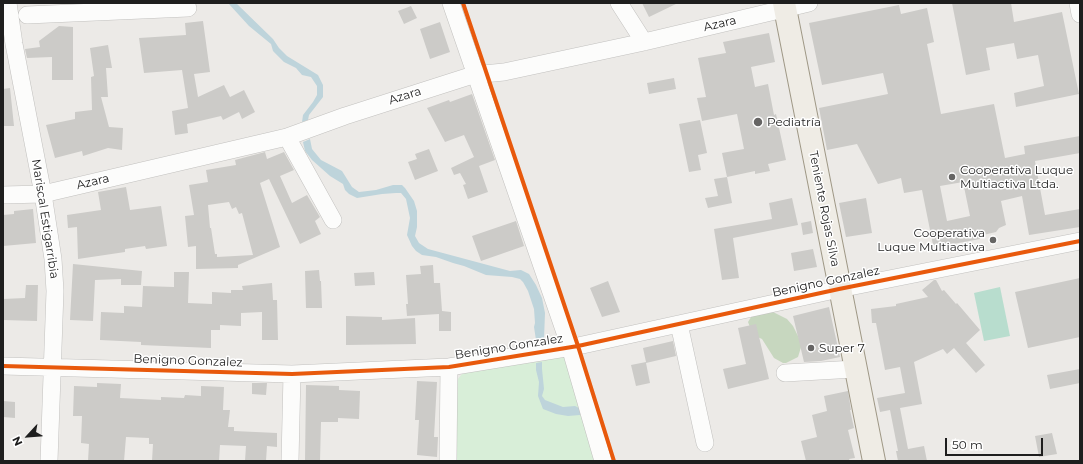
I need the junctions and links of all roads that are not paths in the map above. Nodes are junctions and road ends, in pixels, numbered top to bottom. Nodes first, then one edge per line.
1 (8, 3) edge
2 (451, 3) edge
3 (619, 3) edge
4 (809, 3) edge
5 (1078, 3) edge
6 (785, 6) edge
7 (188, 8) dead end
8 (31, 9) edge
9 (1080, 14) edge
10 (10, 22) junction
11 (644, 42) junction
12 (9, 44) edge
13 (476, 74) junction
14 (291, 135) junction
15 (3, 194) edge
16 (43, 194) junction
17 (333, 220) dead end
18 (1080, 241) edge
19 (840, 289) junction
20 (679, 324) junction
21 (570, 347) junction
22 (3, 366) edge
23 (449, 367) junction
24 (52, 368) junction
25 (855, 369) junction
26 (785, 373) dead end
27 (292, 374) junction
28 (705, 443) dead end
29 (49, 461) edge
30 (290, 461) edge
31 (448, 461) edge
32 (603, 461) edge
33 (874, 461) edge

1 - 10 street, Mariscal Estigarribia
2 - 13 street
3 - 11 street
4 - 6 street, Azara
5 - 9 street
6 - 11 street, Azara
6 - 19 main road, Teniente Rojas Silva
7 - 8 street
8 - 10 street
10 - 12 street, Mariscal Estigarribia
11 - 13 street, Azara
12 - 16 street, Mariscal Estigarribia
13 - 14 street, Azara
13 - 21 street
14 - 16 street, Azara
14 - 17 street
15 - 16 street, Azara
16 - 24 street, Mariscal Estigarribia
18 - 19 street, Benigno Gonzalez
19 - 20 street, Benigno Gonzalez
19 - 25 main road, Teniente Rojas Silva
20 - 21 street, Benigno Gonzalez
20 - 28 street
21 - 23 street, Benigno Gonzalez
21 - 32 street
22 - 24 street, Benigno Gonzalez
23 - 27 street, Benigno Gonzalez
23 - 31 street
24 - 27 street, Benigno Gonzalez
24 - 29 street, Mariscal Estigarribia
25 - 26 street
25 - 33 main road, Teniente Rojas Silva
27 - 30 street

